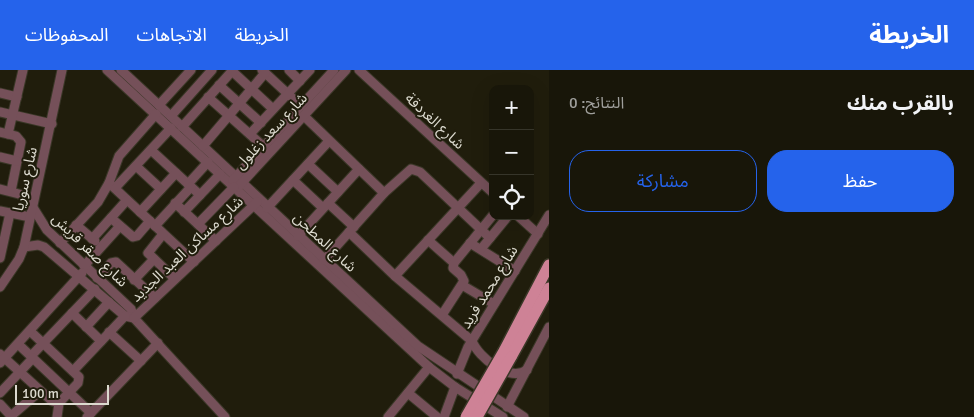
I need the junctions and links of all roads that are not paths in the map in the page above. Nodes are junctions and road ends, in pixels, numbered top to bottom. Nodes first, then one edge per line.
1 (23, 70) edge
2 (61, 70) edge
3 (107, 70) edge
4 (121, 70) edge
5 (191, 70) edge
6 (212, 70) edge
7 (288, 70) edge
8 (310, 70) edge
9 (334, 70) edge
10 (346, 70) edge
11 (359, 70) edge
12 (232, 71) edge
13 (263, 71) edge
14 (300, 81) junction
15 (179, 83) junction
16 (219, 85) junction
17 (251, 89) junction
18 (0, 93) edge
19 (191, 94) junction
20 (288, 94) junction
21 (17, 96) junction
22 (205, 100) junction
23 (239, 103) junction
24 (301, 106) junction
25 (157, 109) junction
26 (273, 110) junction
27 (0, 112) edge
28 (12, 115) junction
29 (171, 116) junction
30 (229, 116) junction
31 (304, 116) junction
32 (261, 123) junction
33 (52, 124) junction
34 (182, 127) junction
35 (171, 128) junction
36 (4, 133) edge
37 (250, 134) junction
38 (329, 141) junction
39 (203, 146) junction
40 (264, 146) junction
41 (151, 150) junction
42 (0, 157) edge
43 (18, 161) junction
44 (208, 162) junction
45 (308, 164) junction
46 (136, 166) junction
47 (359, 169) junction
48 (176, 173) junction
49 (220, 174) junction
50 (293, 180) junction
51 (481, 182) junction
52 (236, 184) junction
53 (111, 186) junction
54 (189, 186) junction
55 (0, 188) edge
56 (161, 189) junction
57 (489, 189) edge
58 (11, 191) junction
59 (338, 192) junction
60 (384, 193) junction
61 (200, 195) junction
62 (127, 200) junction
63 (176, 203) junction
64 (256, 203) junction
65 (33, 205) junction
66 (326, 206) junction
67 (267, 208) junction
68 (458, 208) junction
69 (0, 211) edge
70 (140, 212) junction
71 (184, 212) junction
72 (10, 213) junction
73 (549, 215) edge
74 (30, 217) junction
75 (111, 218) junction
76 (489, 220) edge
77 (505, 220) edge
78 (522, 220) edge
79 (76, 224) junction
80 (152, 224) junction
81 (198, 224) junction
82 (120, 226) junction
83 (481, 229) junction
84 (351, 230) junction
85 (163, 234) junction
86 (538, 234) junction
87 (298, 236) junction
88 (2, 238) edge
89 (92, 238) junction
90 (490, 238) junction
91 (428, 240) junction
92 (216, 241) junction
93 (60, 243) junction
94 (470, 243) junction
95 (24, 247) junction
96 (101, 247) junction
97 (481, 249) junction
98 (154, 259) junction
99 (0, 260) edge
100 (324, 260) junction
101 (194, 262) junction
102 (454, 263) junction
103 (16, 265) junction
104 (549, 265) edge
105 (85, 267) junction
106 (515, 271) junction
107 (79, 276) junction
108 (395, 276) junction
109 (97, 278) junction
110 (175, 279) junction
111 (134, 280) junction
112 (1, 283) edge
113 (462, 284) junction
114 (549, 288) edge
115 (95, 289) junction
116 (155, 298) junction
117 (109, 302) junction
118 (494, 304) junction
119 (72, 314) junction
120 (442, 315) junction
121 (129, 317) junction
122 (86, 327) junction
123 (549, 327) edge
124 (30, 330) junction
125 (109, 332) junction
126 (101, 341) junction
127 (472, 341) junction
128 (43, 343) junction
129 (18, 344) junction
130 (158, 344) junction
131 (508, 354) junction
132 (32, 357) junction
133 (2, 358) edge
134 (140, 361) junction
135 (429, 367) junction
136 (527, 370) junction
137 (73, 371) junction
138 (20, 372) junction
139 (457, 374) junction
140 (455, 387) junction
141 (40, 390) junction
142 (69, 392) junction
143 (408, 393) junction
144 (0, 394) edge
145 (59, 403) junction
146 (0, 404) edge
147 (507, 407) junction
148 (89, 415) edge
149 (11, 417) edge
150 (57, 417) edge
151 (225, 417) edge
152 (388, 417) edge
153 (437, 417) edge
154 (444, 417) edge
155 (466, 417) edge
156 (477, 417) edge
157 (502, 417) edge
158 (524, 417) edge

1 - 21 street
2 - 33 street, شارع سوريا
3 - 25 street, شارع المطحن
4 - 25 street, شارع المطحن
5 - 15 street
6 - 19 street
7 - 14 street
8 - 14 street
9 - 24 street, شارع سعد زغلول
10 - 31 street, شارع سعد زغلول
11 - 51 street, شارع الغردقة
12 - 16 street
12 - 17 street
13 - 17 street
13 - 20 street
14 - 20 street
15 - 19 street
15 - 25 street
16 - 22 street
16 - 23 street
17 - 23 street
17 - 26 street
18 - 21 street
19 - 22 street
19 - 29 street
20 - 24 street
20 - 26 street
21 - 28 street
22 - 30 street
22 - 34 street
23 - 30 street
23 - 32 street
24 - 40 street, شارع سعد زغلول
25 - 29 street, شارع المطحن
25 - 35 street, شارع المطحن
25 - 53 street
26 - 32 street
27 - 28 street
28 - 33 street
28 - 36 street
29 - 34 street, شارع المطحن
30 - 37 street
30 - 39 street
31 - 38 street
31 - 52 street, شارع سعد زغلول
32 - 37 street
33 - 65 street, شارع سوريا
34 - 39 street, شارع المطحن
35 - 41 street
35 - 44 street, شارع المطحن
36 - 43 street
37 - 40 street
38 - 45 street
38 - 47 street
39 - 52 street, شارع المطحن
40 - 52 street, شارع سعد زغلول
41 - 46 street
41 - 48 street
42 - 43 street
43 - 58 street
44 - 49 street, شارع المطحن
44 - 54 street
45 - 50 street
45 - 59 street
46 - 53 street
46 - 56 street
47 - 59 street
47 - 60 street
48 - 54 street
48 - 56 street
49 - 52 street, شارع المطحن
49 - 61 street
50 - 66 street
50 - 67 street
51 - 57 street, شارع الغردقة
51 - 68 street
52 - 64 street, شارع المطحن
52 - 81 street
53 - 62 street
53 - 79 street
54 - 61 street
54 - 63 street
55 - 58 street, شارع صقر قريش
56 - 70 street
58 - 65 street, شارع صقر قريش
59 - 66 street
60 - 68 street
60 - 84 street
61 - 71 street
62 - 70 street
62 - 75 street
63 - 71 street
63 - 80 street
64 - 67 street, شارع المطحن
64 - 92 street, شارع مساكن العبد الجديد
64 - 135 street, شارع المطحن
65 - 74 street, شارع سوريا
65 - 93 street, شارع صقر قريش
66 - 84 street
66 - 87 street
67 - 87 street, شارع المطحن
68 - 83 street
68 - 91 street
69 - 72 street
70 - 80 street
71 - 81 street
72 - 74 street
72 - 88 street
73 - 86 street, شارع محمد فريد
74 - 95 street, شارع سوريا
75 - 82 street
75 - 89 street
76 - 83 street
77 - 90 street
78 - 86 street
79 - 89 street
79 - 93 street
80 - 82 street
80 - 85 street
81 - 92 street
82 - 96 street
83 - 90 street
83 - 94 street
84 - 100 street
84 - 108 street
85 - 98 street
85 - 101 street
86 - 106 street, شارع محمد فريد
87 - 100 street, شارع المطحن
88 - 99 street
89 - 96 street
90 - 97 street
91 - 102 street
91 - 108 street
92 - 101 street, شارع مساكن العبد الجديد
93 - 105 street, شارع صقر قريش
94 - 97 street
94 - 102 street
95 - 103 street, شارع سوريا
95 - 107 street, شارع صقر قريش
96 - 105 street
97 - 106 street
98 - 110 street
98 - 111 street
99 - 103 street
100 - 139 street, شارع المطحن
101 - 110 street, شارع مساكن العبد الجديد
102 - 113 street
103 - 112 street, شارع سوريا
104 - 131 main road
105 - 107 street
105 - 109 street, شارع صقر قريش
106 - 118 street, شارع محمد فريد
107 - 115 street, شارع صقر قريش
107 - 124 street
108 - 120 street
109 - 111 street
109 - 121 street, شارع صقر قريش
110 - 116 street, شارع مساكن العبد الجديد
111 - 116 street
113 - 118 street
113 - 120 street
114 - 131 main road
115 - 117 street, شارع صقر قريش
115 - 119 street
116 - 121 street, شارع مساكن العبد الجديد
117 - 121 street, شارع صقر قريش
117 - 122 street
118 - 127 street, شارع محمد فريد
119 - 122 street
119 - 128 street
120 - 127 street
121 - 125 street, شارع مساكن العبد الجديد
121 - 130 street, شارع صقر قريش
122 - 126 street
123 - 136 street
124 - 128 street
124 - 129 street
125 - 126 street, شارع مساكن العبد الجديد
125 - 134 street
126 - 137 street, شارع مساكن العبد الجديد
127 - 136 street
127 - 139 street, شارع محمد فريد
128 - 132 street
128 - 137 street
129 - 132 street
129 - 133 street
130 - 134 street
130 - 151 street, شارع صقر قريش
131 - 155 main road, bridge
131 - 156 main road, bridge
132 - 138 street
132 - 142 street
133 - 138 street
134 - 148 street
135 - 140 street, شارع المطحن
135 - 143 street
136 - 147 street
137 - 142 street
138 - 141 street
138 - 144 street
139 - 147 street, شارع المطحن
140 - 154 street
140 - 157 street, شارع المطحن
141 - 145 street
141 - 149 street
142 - 145 street
142 - 148 street
143 - 152 street
143 - 153 street
145 - 150 street
146 - 149 street
147 - 158 street, شارع المطحن

